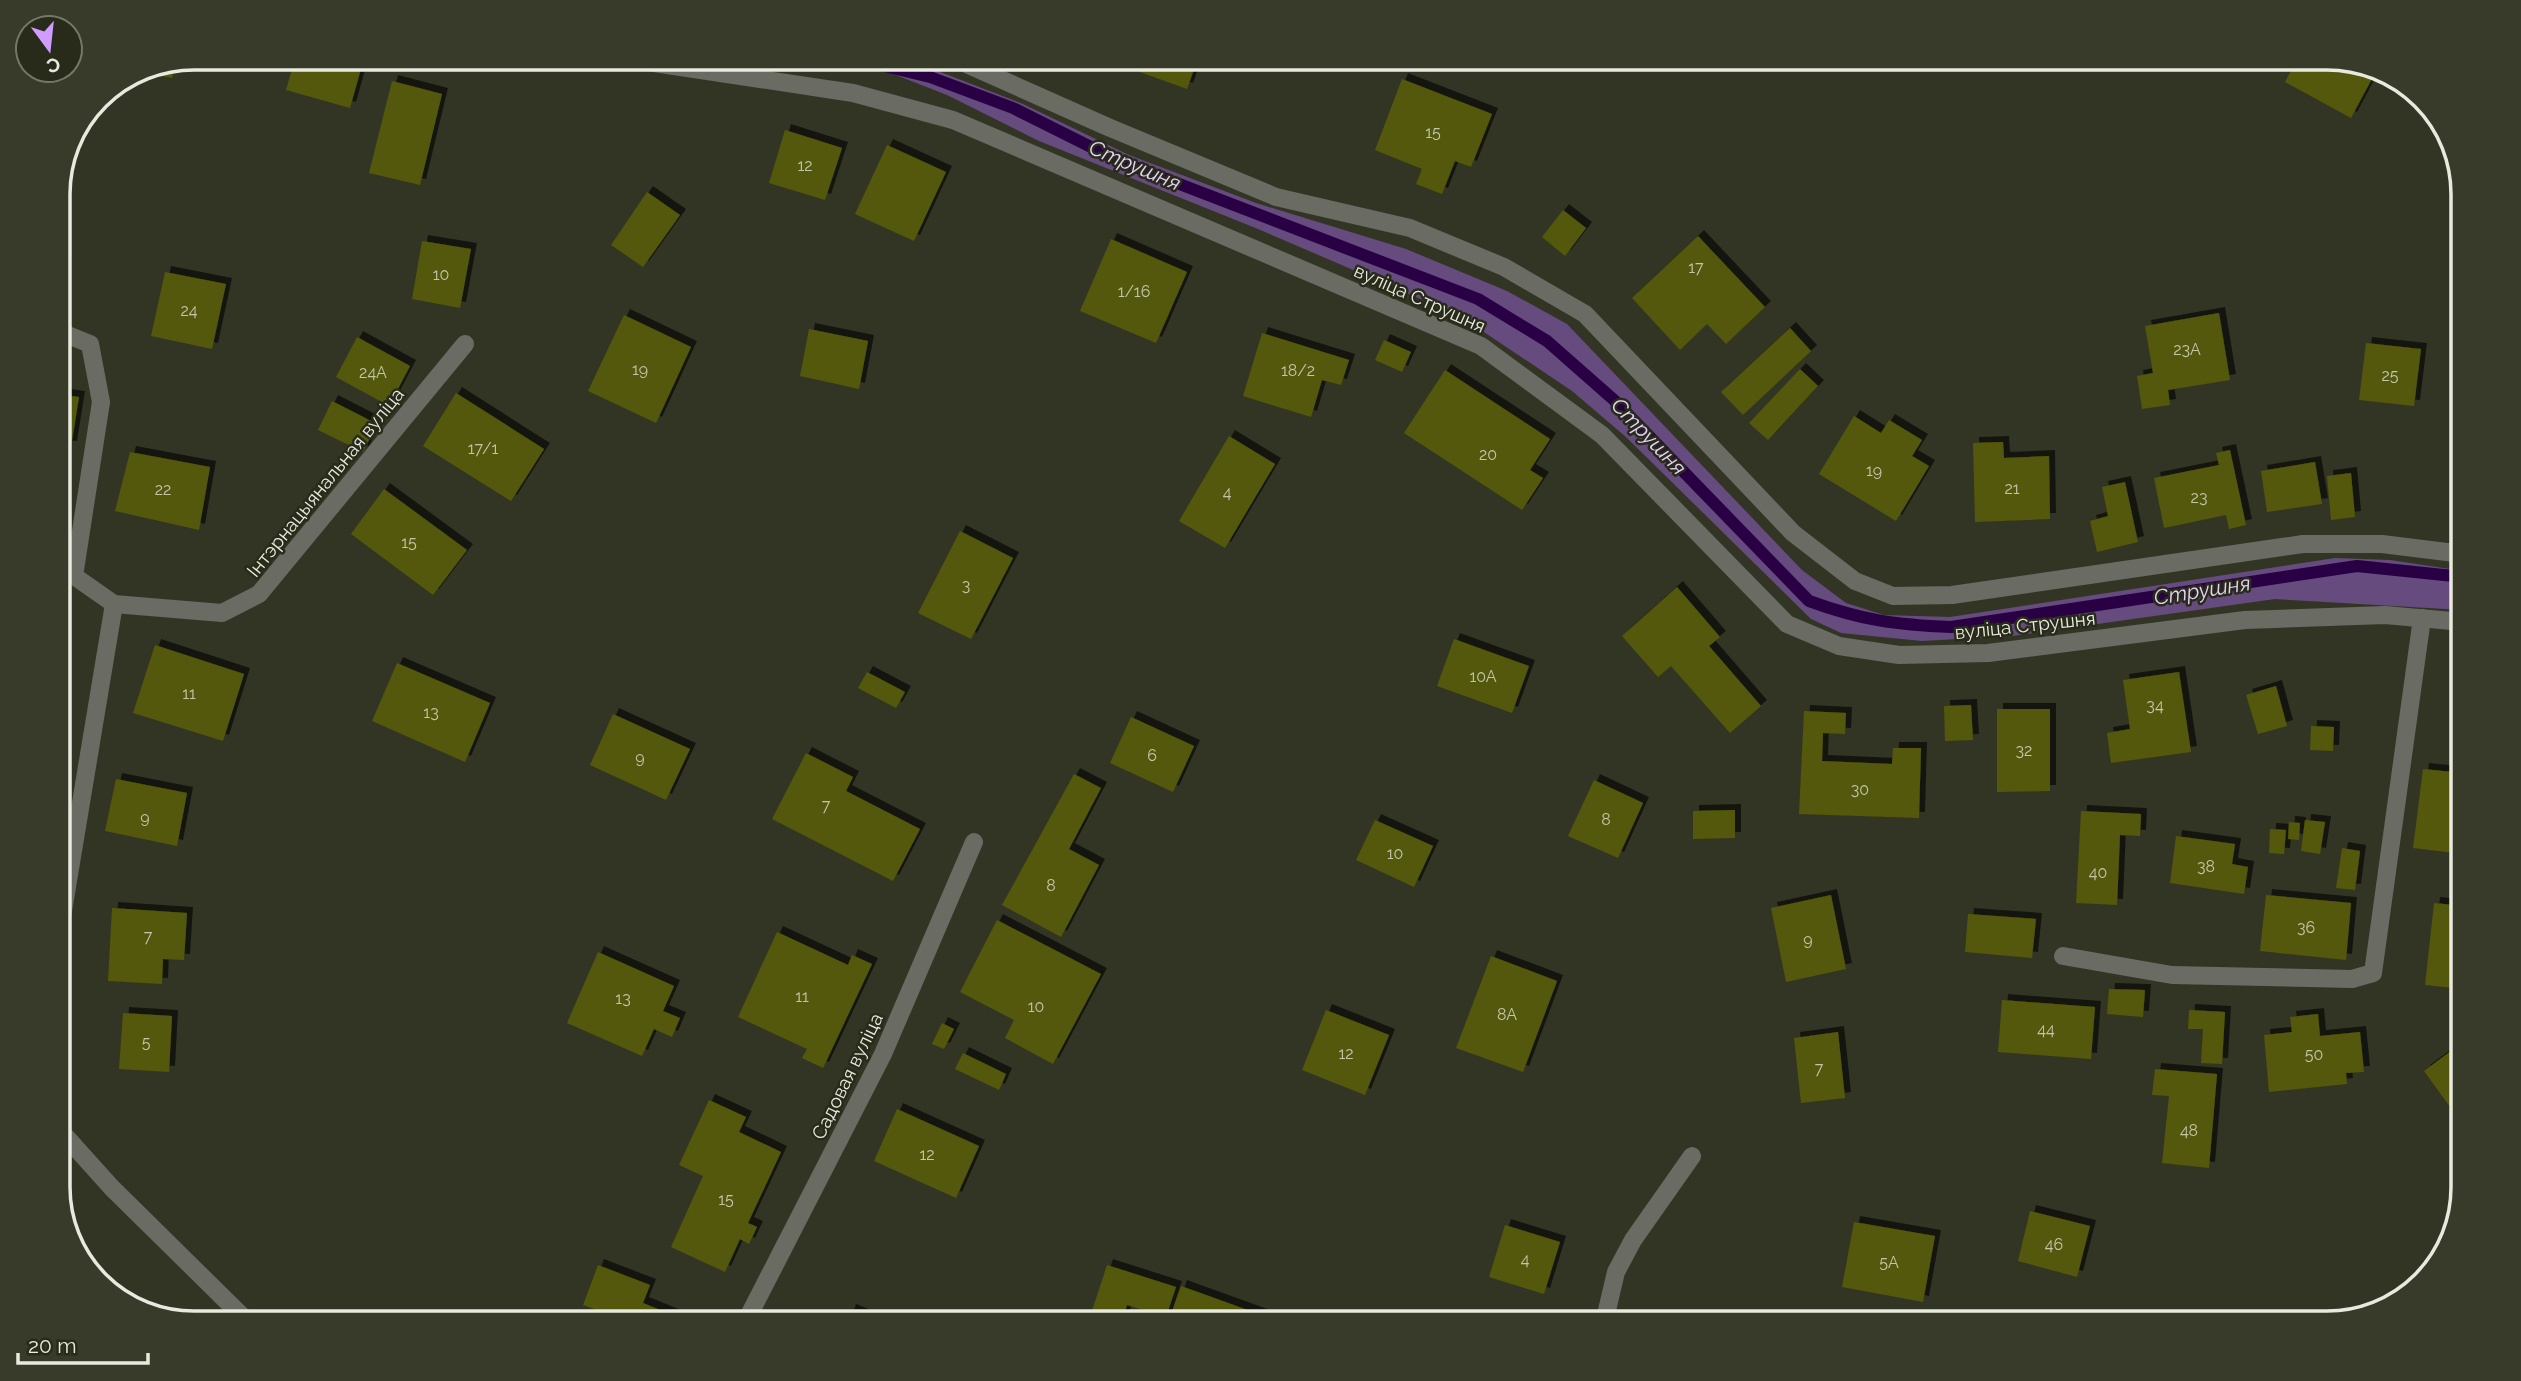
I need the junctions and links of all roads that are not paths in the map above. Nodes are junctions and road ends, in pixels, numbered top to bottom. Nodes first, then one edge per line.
1 (701, 70) edge
2 (980, 70) edge
3 (70, 336) edge
4 (465, 344) dead end
5 (2451, 553) edge
6 (70, 555) edge
7 (70, 577) edge
8 (114, 604) junction
9 (2422, 618) junction
10 (2451, 621) edge
11 (974, 842) dead end
12 (70, 869) edge
13 (2063, 956) dead end
14 (70, 1141) edge
15 (1692, 1156) dead end
16 (236, 1311) edge
17 (751, 1311) edge
18 (1607, 1311) edge

1 - 9 street, вуліца Струшня
2 - 5 street, вуліца Струшня
3 - 6 street
4 - 8 street, Інтэрнацыянальная вуліца
7 - 8 street
8 - 12 street
9 - 10 street, вуліца Струшня
9 - 13 street
11 - 17 street, Садовая вуліца
14 - 16 street
15 - 18 street

